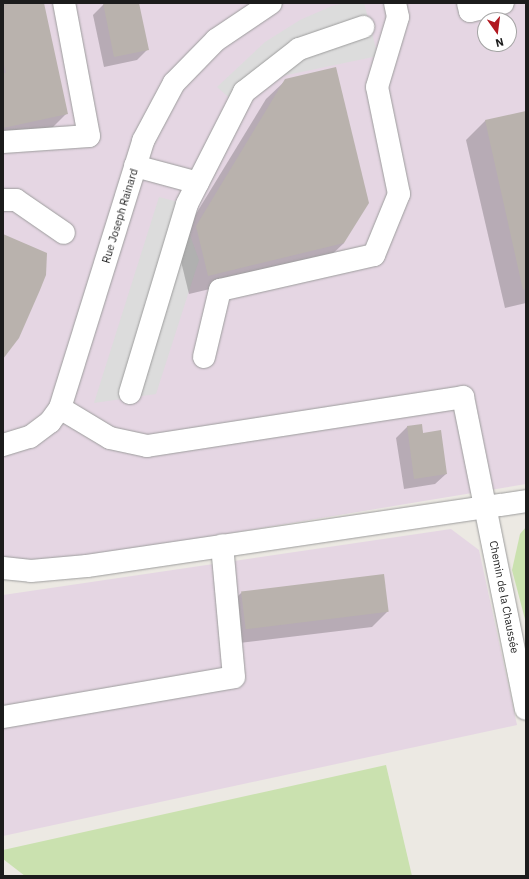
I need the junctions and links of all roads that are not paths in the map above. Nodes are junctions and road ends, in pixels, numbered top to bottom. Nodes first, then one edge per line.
1 (64, 3) edge
2 (271, 3) edge
3 (395, 3) edge
4 (468, 3) edge
5 (503, 3) edge
6 (363, 27) dead end
7 (3, 142) edge
8 (135, 166) junction
9 (198, 183) junction
10 (3, 200) edge
11 (64, 233) dead end
12 (204, 356) dead end
13 (130, 393) dead end
14 (60, 408) junction
15 (3, 445) edge
16 (526, 501) edge
17 (487, 507) junction
18 (222, 546) junction
19 (3, 568) edge
20 (526, 710) edge
21 (3, 716) edge

1 - 7 street
2 - 8 street, Rue Joseph Rainard
3 - 12 street
4 - 5 street
6 - 9 street
8 - 9 street
8 - 14 street, Rue Joseph Rainard
9 - 13 street
10 - 11 street
14 - 15 street, Rue Joseph Rainard
14 - 17 street, Chemin de la Chaussée
16 - 17 street
17 - 18 street
17 - 20 street, Chemin de la Chaussée
18 - 19 street
18 - 21 street

